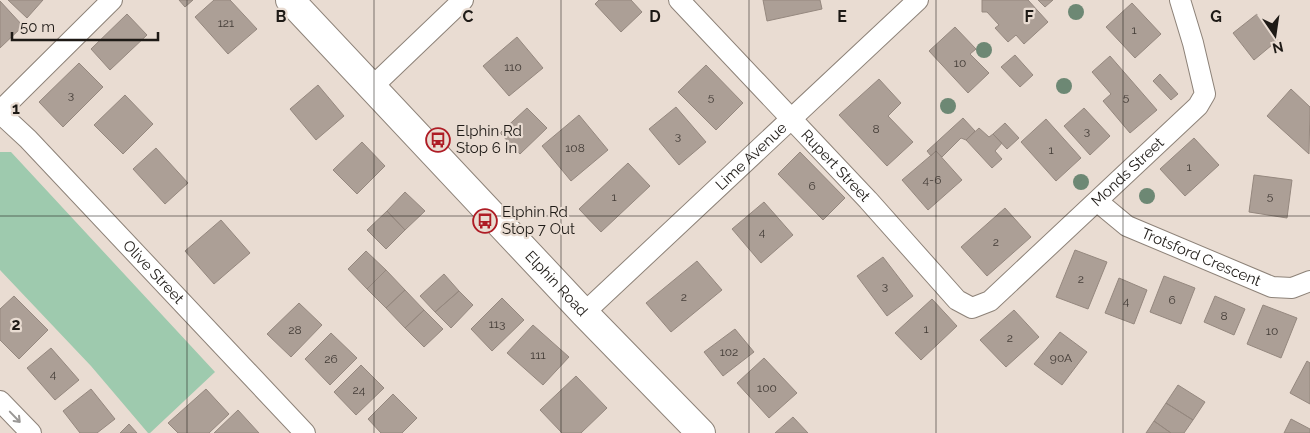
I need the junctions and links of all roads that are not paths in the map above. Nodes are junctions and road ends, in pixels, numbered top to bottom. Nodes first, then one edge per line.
1 (112, 0) edge
2 (290, 0) edge
3 (463, 0) edge
4 (679, 0) edge
5 (918, 0) edge
6 (1180, 0) edge
7 (371, 88) junction
8 (0, 112) edge
9 (791, 119) junction
10 (1098, 202) junction
11 (1310, 281) edge
12 (972, 308) joint
13 (584, 314) junction
14 (0, 401) edge
15 (31, 433) edge
16 (305, 433) edge
17 (701, 433) edge

1 - 8 street
2 - 7 highway, Elphin Road
3 - 7 street
4 - 9 street, Rupert Street
5 - 9 street, Lime Avenue
6 - 10 street, Monds Street
7 - 13 highway, Elphin Road
8 - 16 street, Olive Street
9 - 12 street, Rupert Street
9 - 13 street, Lime Avenue
10 - 11 street, Trotsford Crescent
10 - 12 street, Monds Street
13 - 17 highway, Elphin Road
14 -> 15 street

